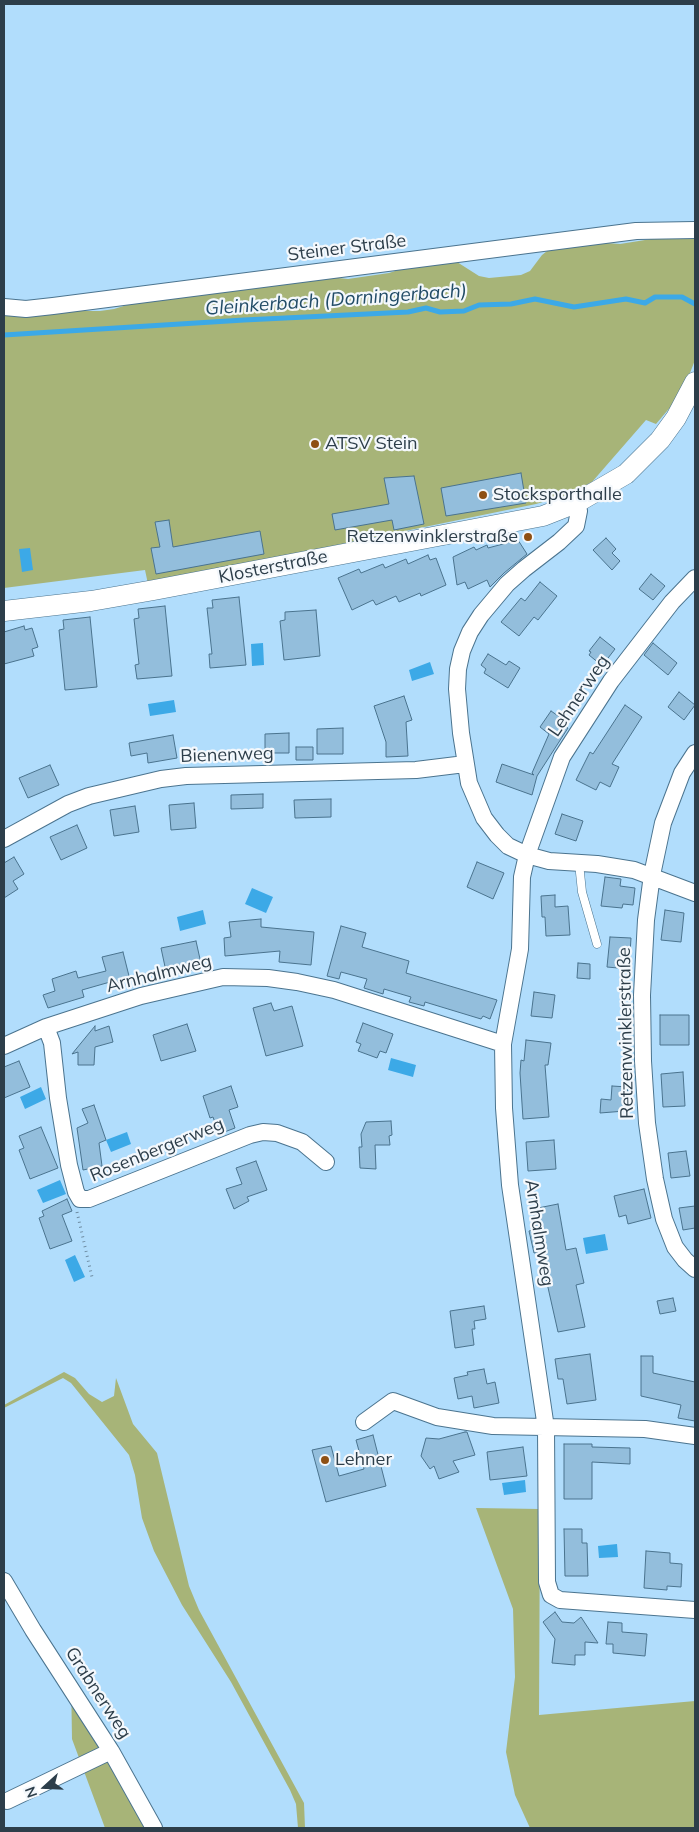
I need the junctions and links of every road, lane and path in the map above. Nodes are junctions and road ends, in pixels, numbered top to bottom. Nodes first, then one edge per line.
1 (695, 230) edge
2 (4, 307) edge
3 (695, 382) edge
4 (576, 503) junction
5 (695, 578) edge
6 (4, 611) edge
7 (695, 753) edge
8 (465, 764) junction
9 (4, 839) edge
10 (527, 855) junction
11 (579, 863) junction
12 (652, 875) junction
13 (695, 893) edge
14 (597, 944) dead end
15 (46, 1027) junction
16 (502, 1044) junction
17 (4, 1046) edge
18 (326, 1162) dead end
19 (80, 1199) junction
20 (695, 1268) edge
21 (92, 1278) dead end
22 (364, 1422) dead end
23 (546, 1428) junction
24 (695, 1436) edge
25 (4, 1581) edge
26 (695, 1610) edge
27 (111, 1751) junction
28 (7, 1801) dead end
29 (154, 1828) edge

1 - 2 street, Steiner Straße
3 - 4 street, Klosterstraße
4 - 6 street, Klosterstraße
4 - 8 street
5 - 10 street, Lehnerweg
7 - 12 street, Retzenwinklerstraße
8 - 9 street, Bienenweg
8 - 10 street
10 - 11 street
10 - 16 street, Arnhalmweg
11 - 12 street
11 - 14 lane
12 - 13 street
12 - 20 street, Retzenwinklerstraße
15 - 16 street, Arnhalmweg
15 - 17 street, Arnhalmweg
15 - 19 street, Rosenbergerweg
16 - 23 street, Arnhalmweg
18 - 19 street, Rosenbergerweg
19 - 21 path
22 - 23 street
23 - 24 street
23 - 26 street, Arnhalmweg
25 - 27 street, Grabnerweg
27 - 28 street
27 - 29 street, Grabnerweg

